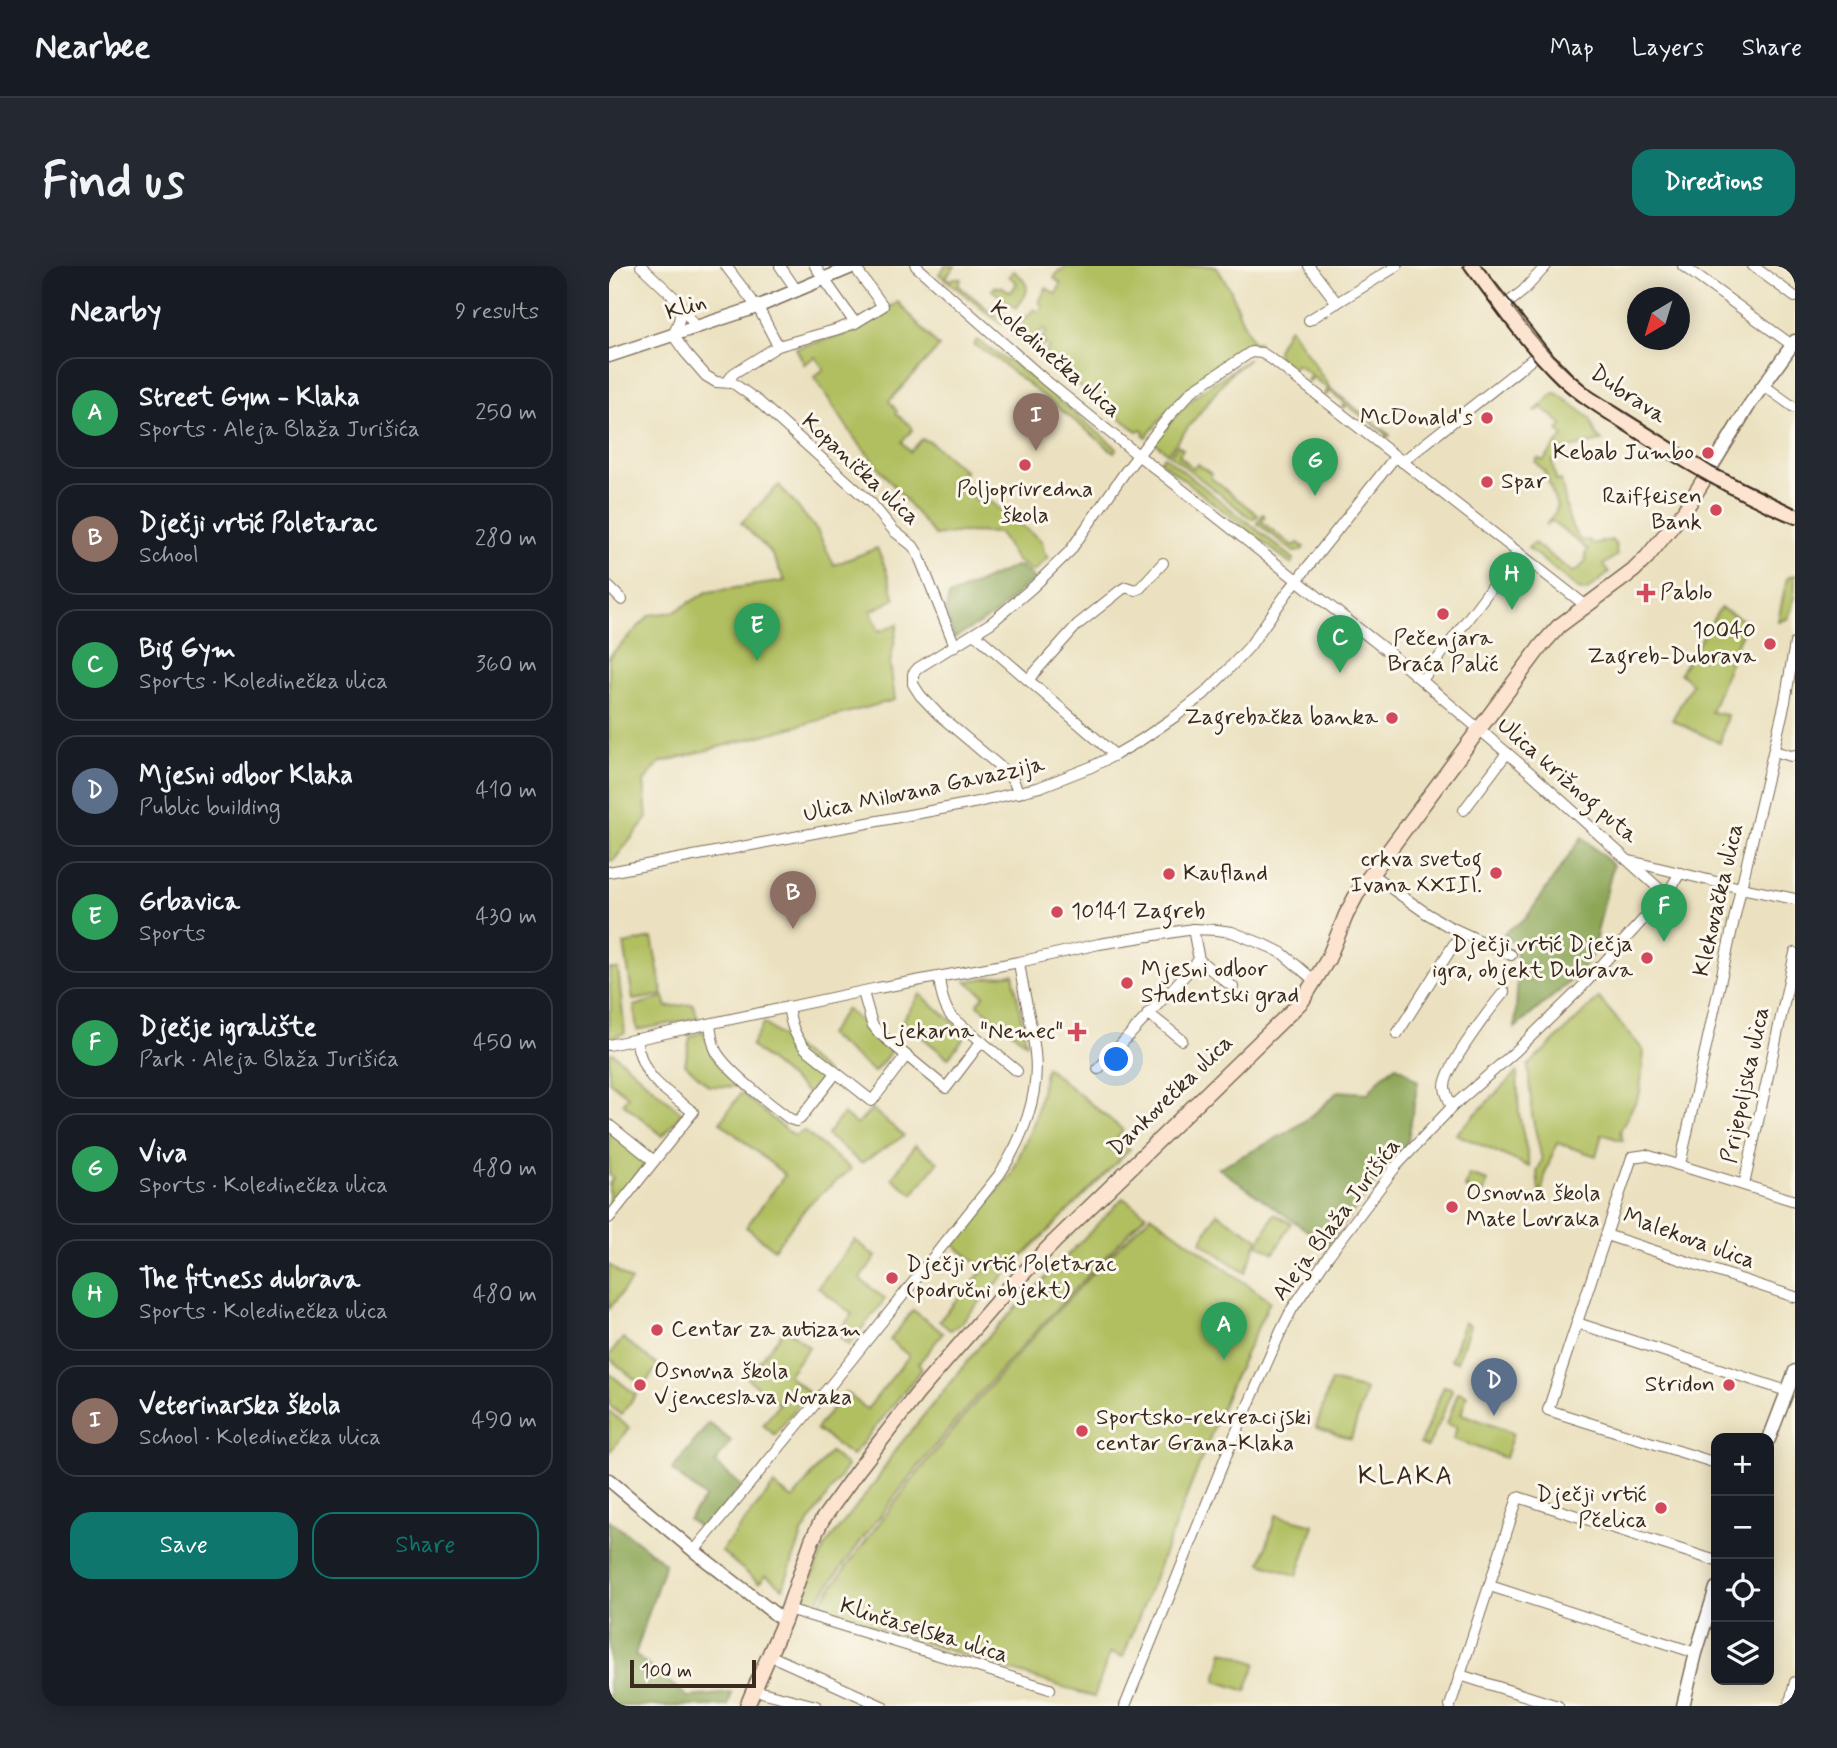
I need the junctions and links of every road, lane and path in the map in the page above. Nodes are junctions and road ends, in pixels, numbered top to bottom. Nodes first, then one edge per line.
1 (641, 266) edge
2 (726, 266) edge
3 (780, 266) edge
4 (815, 266) edge
5 (854, 266) edge
6 (916, 266) edge
7 (1309, 266) edge
8 (1472, 266) edge
9 (1546, 266) edge
10 (1683, 266) edge
11 (1753, 266) edge
12 (1390, 268) edge
13 (825, 280) junction
14 (797, 290) junction
15 (1795, 297) edge
16 (677, 300) junction
17 (1337, 303) junction
18 (757, 307) junction
19 (1503, 307) junction
20 (1309, 320) dead end
21 (855, 323) junction
22 (696, 327) junction
23 (673, 335) junction
24 (1793, 343) edge
25 (778, 346) junction
26 (1540, 353) junction
27 (609, 356) edge
28 (728, 382) junction
29 (1763, 385) junction
30 (1795, 408) edge
31 (1138, 455) junction
32 (1398, 459) junction
33 (1708, 473) junction
34 (1795, 516) edge
35 (1518, 552) junction
36 (1163, 562) dead end
37 (1298, 580) junction
38 (609, 587) edge
39 (622, 600) dead end
40 (1585, 605) junction
41 (975, 634) junction
42 (1795, 643) edge
43 (954, 646) junction
44 (1028, 680) junction
45 (1422, 680) junction
46 (1479, 729) junction
47 (1774, 751) junction
48 (1507, 753) junction
49 (1115, 755) junction
50 (1795, 755) edge
51 (1020, 793) junction
52 (1464, 810) dead end
53 (1629, 861) junction
54 (609, 872) edge
55 (1680, 873) junction
56 (1371, 874) junction
57 (1741, 888) junction
58 (1665, 894) junction
59 (1795, 899) edge
60 (1193, 929) junction
61 (1461, 933) junction
62 (1795, 953) edge
63 (1511, 955) dead end
64 (1199, 960) junction
65 (1019, 962) junction
66 (939, 978) junction
67 (1315, 981) junction
68 (1233, 987) dead end
69 (863, 992) junction
70 (1504, 992) dead end
71 (788, 1007) junction
72 (1148, 1013) junction
73 (710, 1024) junction
74 (1397, 1034) dead end
75 (636, 1039) junction
76 (1182, 1040) dead end
77 (981, 1042) junction
78 (609, 1045) edge
79 (906, 1056) junction
80 (1098, 1069) dead end
81 (1017, 1072) dead end
82 (836, 1073) junction
83 (1452, 1107) junction
84 (609, 1125) edge
85 (653, 1161) junction
86 (1680, 1165) junction
87 (1744, 1185) junction
88 (1795, 1201) edge
89 (609, 1218) edge
90 (1606, 1235) junction
91 (1795, 1297) edge
92 (1577, 1323) junction
93 (1795, 1371) edge
94 (1787, 1391) junction
95 (1771, 1433) edge
96 (1711, 1461) edge
97 (609, 1480) edge
98 (694, 1551) junction
99 (1711, 1559) edge
100 (1490, 1587) junction
101 (1711, 1604) edge
102 (786, 1615) junction
103 (1696, 1653) junction
104 (769, 1655) junction
105 (1460, 1675) junction
106 (1795, 1682) edge
107 (1050, 1689) dead end
108 (754, 1690) junction
109 (747, 1706) edge
110 (816, 1706) edge
111 (882, 1706) edge
112 (1125, 1706) edge
113 (1450, 1706) edge
114 (1558, 1706) edge
115 (1683, 1706) edge
116 (1790, 1706) edge

1 - 16 street
2 - 18 street
3 - 14 street
4 - 13 street
5 - 13 street, Klin
5 - 21 street
6 - 31 street, Koledinečka ulica
7 - 17 street
8 - 19 main road, Dubrava
9 - 19 street
10 - 24 street
11 - 15 street
12 - 17 street
13 - 14 street, Klin
13 - 21 street
14 - 18 street, Klin
16 - 22 street
16 - 23 street
17 - 20 street
18 - 22 street, Klin
18 - 25 street
19 - 26 main road, Dubrava
21 - 25 street
22 - 23 street, Klin
23 - 27 street, Klin
23 - 28 street, Kopanička ulica
24 - 29 street
25 - 28 street
26 - 32 street
26 - 33 main road, Dubrava
28 - 43 street, Kopanička ulica
29 - 30 street
29 - 33 street
31 - 32 street
31 - 37 street, Koledinečka ulica
31 - 41 street
32 - 35 street
32 - 37 street
33 - 34 main road, Dubrava
33 - 40 main road, Dankovečka ulica
35 - 40 street
35 - 45 street
36 - 44 street
37 - 45 street, Koledinečka ulica
37 - 49 street, Ulica Milovana Gavazzija
38 - 39 street
40 - 46 main road, Dankovečka ulica
41 - 43 street
41 - 44 street
42 - 47 street, Klekovačka ulica
43 - 51 street
44 - 49 street
45 - 46 street, Koledinečka ulica
46 - 48 street, Ulica križnog puta
46 - 56 main road, Dankovečka ulica
47 - 50 street
47 - 57 street, Klekovačka ulica
48 - 52 street
48 - 53 street, Ulica križnog puta
49 - 51 street, Ulica Milovana Gavazzija
51 - 54 street, Ulica Milovana Gavazzija
53 - 55 street, Ulica križnog puta
53 - 58 street, Ulica križnog puta
55 - 57 street, Ulica križnog puta
55 - 58 street, Aleja Blaža Jurišića
56 - 61 street
56 - 67 main road, Dankovečka ulica
57 - 59 street, Ulica križnog puta
57 - 86 street, Klekovačka ulica
58 - 83 street, Aleja Blaža Jurišića
60 - 64 street
60 - 65 street
60 - 67 street
61 - 63 street
61 - 74 street
62 - 87 street, Prijepoljska ulica
64 - 68 street
64 - 72 street
65 - 66 street
65 - 98 street
66 - 69 street
66 - 77 street
67 - 102 main road, Dankovečka ulica
69 - 71 street
69 - 79 street
70 - 83 street
71 - 73 street
71 - 82 street
72 - 76 street
72 - 80 street
73 - 75 street
73 - 82 street
75 - 78 street
75 - 85 street
77 - 79 street
77 - 81 street
79 - 82 street
83 - 112 street, Aleja Blaža Jurišića
84 - 85 street
85 - 89 street
86 - 87 street
86 - 90 street, Malekova ulica
87 - 88 street
90 - 91 street, Malekova ulica
90 - 92 street
92 - 94 street
92 - 96 street
93 - 94 street
94 - 95 street
97 - 98 street
98 - 102 street
99 - 100 street
100 - 103 street
100 - 105 street
101 - 103 street
102 - 104 main road, Dankovečka ulica
102 - 107 street, Klinčaselska ulica
103 - 115 street
104 - 108 main road, Dankovečka ulica
104 - 111 street
105 - 113 street
105 - 114 street
106 - 116 street
108 - 109 main road, Dankovečka ulica
108 - 110 street

